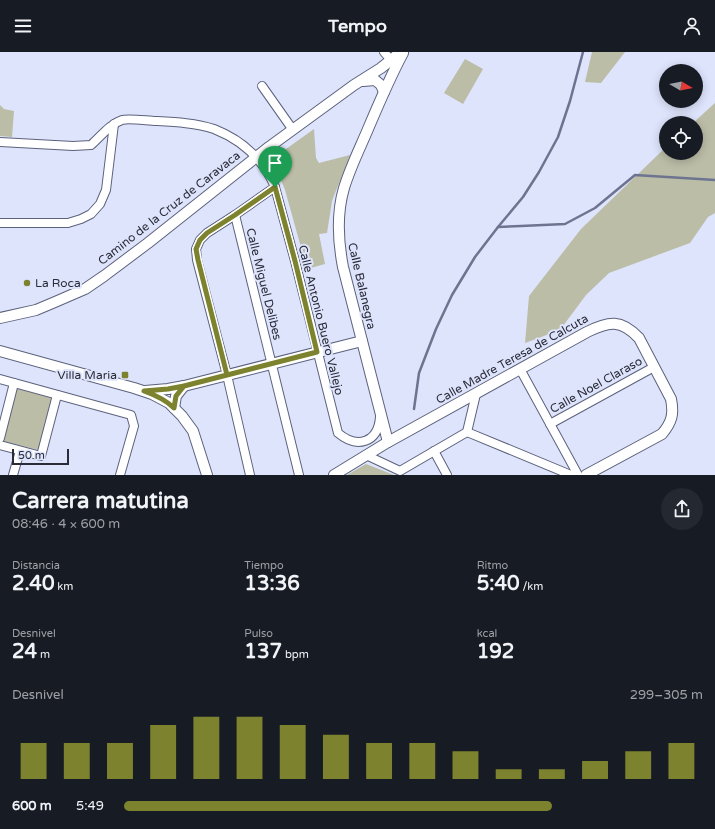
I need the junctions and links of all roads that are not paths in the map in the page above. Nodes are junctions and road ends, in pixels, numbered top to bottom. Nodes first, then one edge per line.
1 (384, 52) edge
2 (400, 52) edge
3 (403, 52) edge
4 (391, 60) junction
5 (354, 85) junction
6 (262, 86) dead end
7 (384, 92) junction
8 (114, 124) junction
9 (293, 130) junction
10 (0, 142) edge
11 (256, 156) junction
12 (275, 187) junction
13 (235, 215) junction
14 (0, 223) edge
15 (0, 318) edge
16 (362, 341) junction
17 (0, 351) edge
18 (317, 352) junction
19 (271, 364) junction
20 (654, 367) junction
21 (520, 369) junction
22 (227, 375) junction
23 (0, 380) edge
24 (14, 383) junction
25 (184, 386) junction
26 (144, 391) junction
27 (476, 394) junction
28 (57, 395) junction
29 (176, 396) junction
30 (162, 399) junction
31 (174, 408) junction
32 (380, 416) junction
33 (550, 424) junction
34 (467, 432) junction
35 (0, 438) edge
36 (388, 442) junction
37 (0, 445) edge
38 (20, 451) junction
39 (434, 451) junction
40 (366, 455) junction
41 (400, 473) edge
42 (298, 474) edge
43 (13, 475) edge
44 (120, 475) edge
45 (207, 475) edge
46 (250, 475) edge
47 (334, 475) edge
48 (447, 475) edge
49 (571, 475) edge
50 (578, 475) edge
51 (586, 475) edge

1 - 4 street
2 - 4 street, Camino de la Cruz de Caravaca
3 - 7 street, Calle Balanegra
4 - 5 street, Camino de la Cruz de Caravaca
5 - 7 street
5 - 9 street, Camino de la Cruz de Caravaca
6 - 9 street
7 - 16 street, Calle Balanegra
8 - 10 street
8 - 11 street, Calle Antonio Buero Vallejo
8 - 14 street
9 - 11 street, Camino de la Cruz de Caravaca
11 - 12 street, Calle Antonio Buero Vallejo
11 - 15 street, Camino de la Cruz de Caravaca
12 - 13 street
12 - 18 street, Calle Antonio Buero Vallejo
13 - 19 street, Calle Miguel Delibes
13 - 22 street
16 - 18 street
16 - 32 street, Calle Balanegra
17 - 26 street
18 - 19 street
18 - 32 street, Calle Antonio Buero Vallejo
19 - 22 street
19 - 42 street, Calle Miguel Delibes
20 - 21 street, Calle Madre Teresa de Calcuta
20 - 33 street, Calle Noel Claraso
20 - 51 street, Calle Madre Teresa de Calcuta
21 - 27 street, Calle Madre Teresa de Calcuta
21 - 33 street
22 - 25 street
22 - 46 street
23 - 24 street
24 - 28 street
24 - 35 street
25 - 26 street
25 - 29 street
26 - 30 street
27 - 34 street
27 - 36 street, Calle Madre Teresa de Calcuta
28 - 38 street
28 - 44 street
29 - 30 street
29 - 31 street
30 - 31 street
31 - 45 street
32 - 36 street, Calle Balanegra
33 - 50 street
34 - 39 street
34 - 49 street
36 - 40 street, Calle Madre Teresa de Calcuta
37 - 38 street
38 - 43 street
39 - 41 street
39 - 48 street
40 - 41 street
40 - 47 street, Calle Madre Teresa de Calcuta

